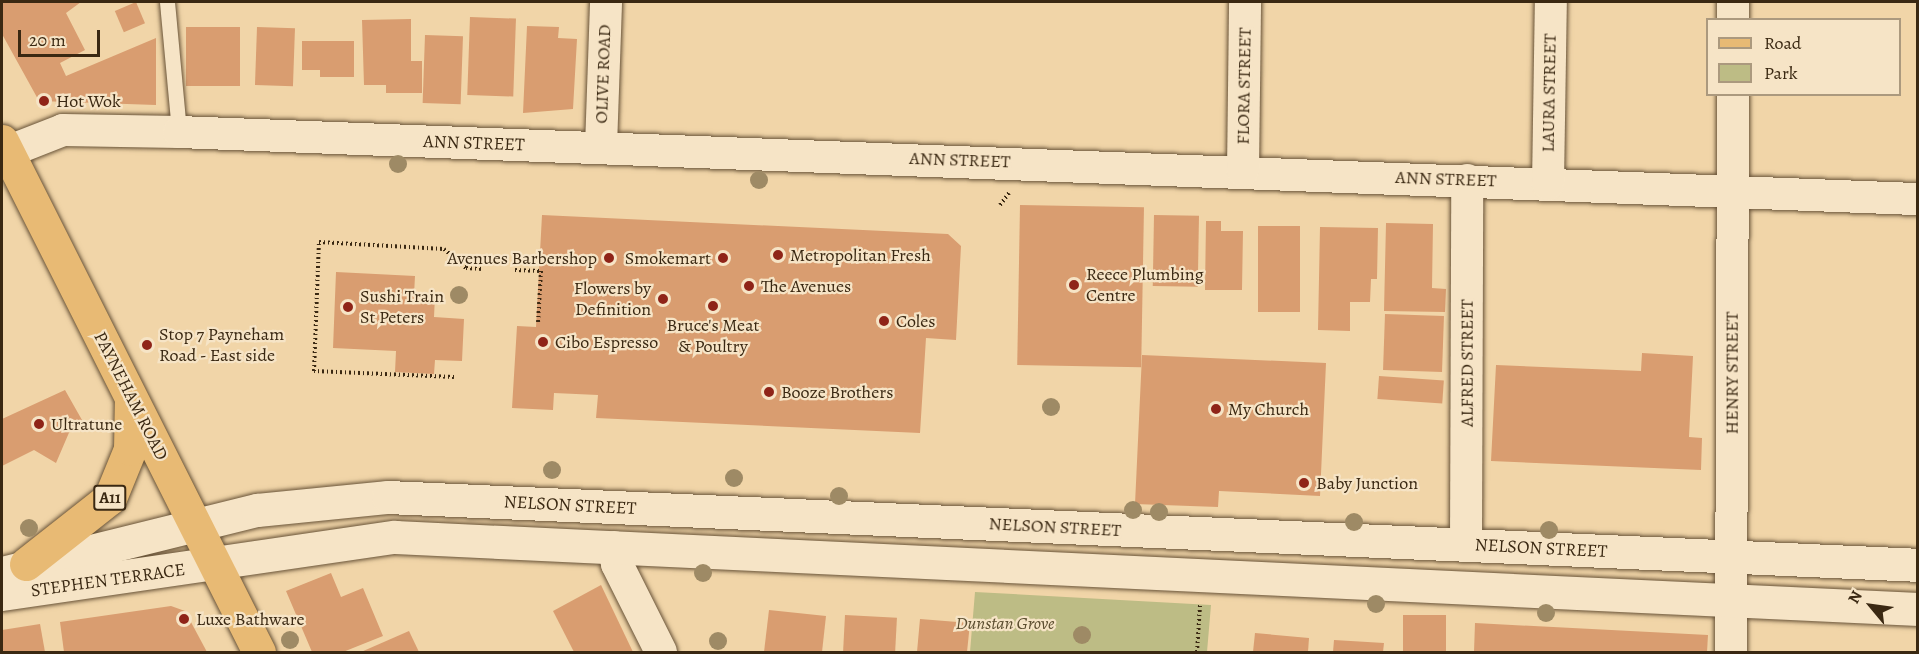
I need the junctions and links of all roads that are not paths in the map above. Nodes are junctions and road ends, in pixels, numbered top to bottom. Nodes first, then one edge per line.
1 (167, 2) edge
2 (606, 2) edge
3 (1245, 2) edge
4 (1551, 2) edge
5 (1733, 2) edge
6 (1733, 18) edge
7 (1733, 96) edge
8 (179, 132) junction
9 (4, 146) edge
10 (601, 147) junction
11 (1243, 171) junction
12 (1467, 180) junction
13 (1548, 184) junction
14 (1733, 192) junction
15 (1917, 199) edge
16 (131, 394) junction
17 (608, 507) junction
18 (195, 524) junction
19 (1466, 545) junction
20 (614, 547) junction
21 (1731, 557) junction
22 (215, 564) junction
23 (1917, 565) edge
24 (14, 569) edge
25 (1467, 588) junction
26 (2, 594) edge
27 (1731, 601) junction
28 (1917, 609) edge
29 (259, 652) edge
30 (661, 652) edge
31 (1731, 652) edge

1 - 8 lane
2 - 10 street, OLIVE ROAD
3 - 11 street, FLORA STREET
4 - 13 street, LAURA STREET
5 - 6 street
7 - 14 street, HENRY STREET
8 - 9 street, ANN STREET
8 - 10 street, ANN STREET
9 - 16 main road, PAYNEHAM ROAD / A11
10 - 11 street, ANN STREET
11 - 12 street, ANN STREET
12 - 13 street, ANN STREET
12 - 19 street, ALFRED STREET
13 - 14 street, ANN STREET
14 - 15 street, ANN STREET
14 - 21 street, HENRY STREET
16 - 18 main road, PAYNEHAM ROAD / A11
16 - 24 main road, A11
17 - 18 main road, NELSON STREET
17 - 19 main road, NELSON STREET
17 - 20 main road
18 - 22 main road, PAYNEHAM ROAD / A11
18 - 24 main road, STEPHEN TERRACE
19 - 21 main road, NELSON STREET
19 - 25 main road
20 - 22 main road
20 - 25 main road
20 - 30 street
21 - 23 main road, NELSON STREET
21 - 27 street, HENRY STREET
22 - 26 main road, STEPHEN TERRACE
22 - 29 main road, PAYNEHAM ROAD / A11
25 - 27 main road
27 - 28 main road
27 - 31 street, HENRY STREET

